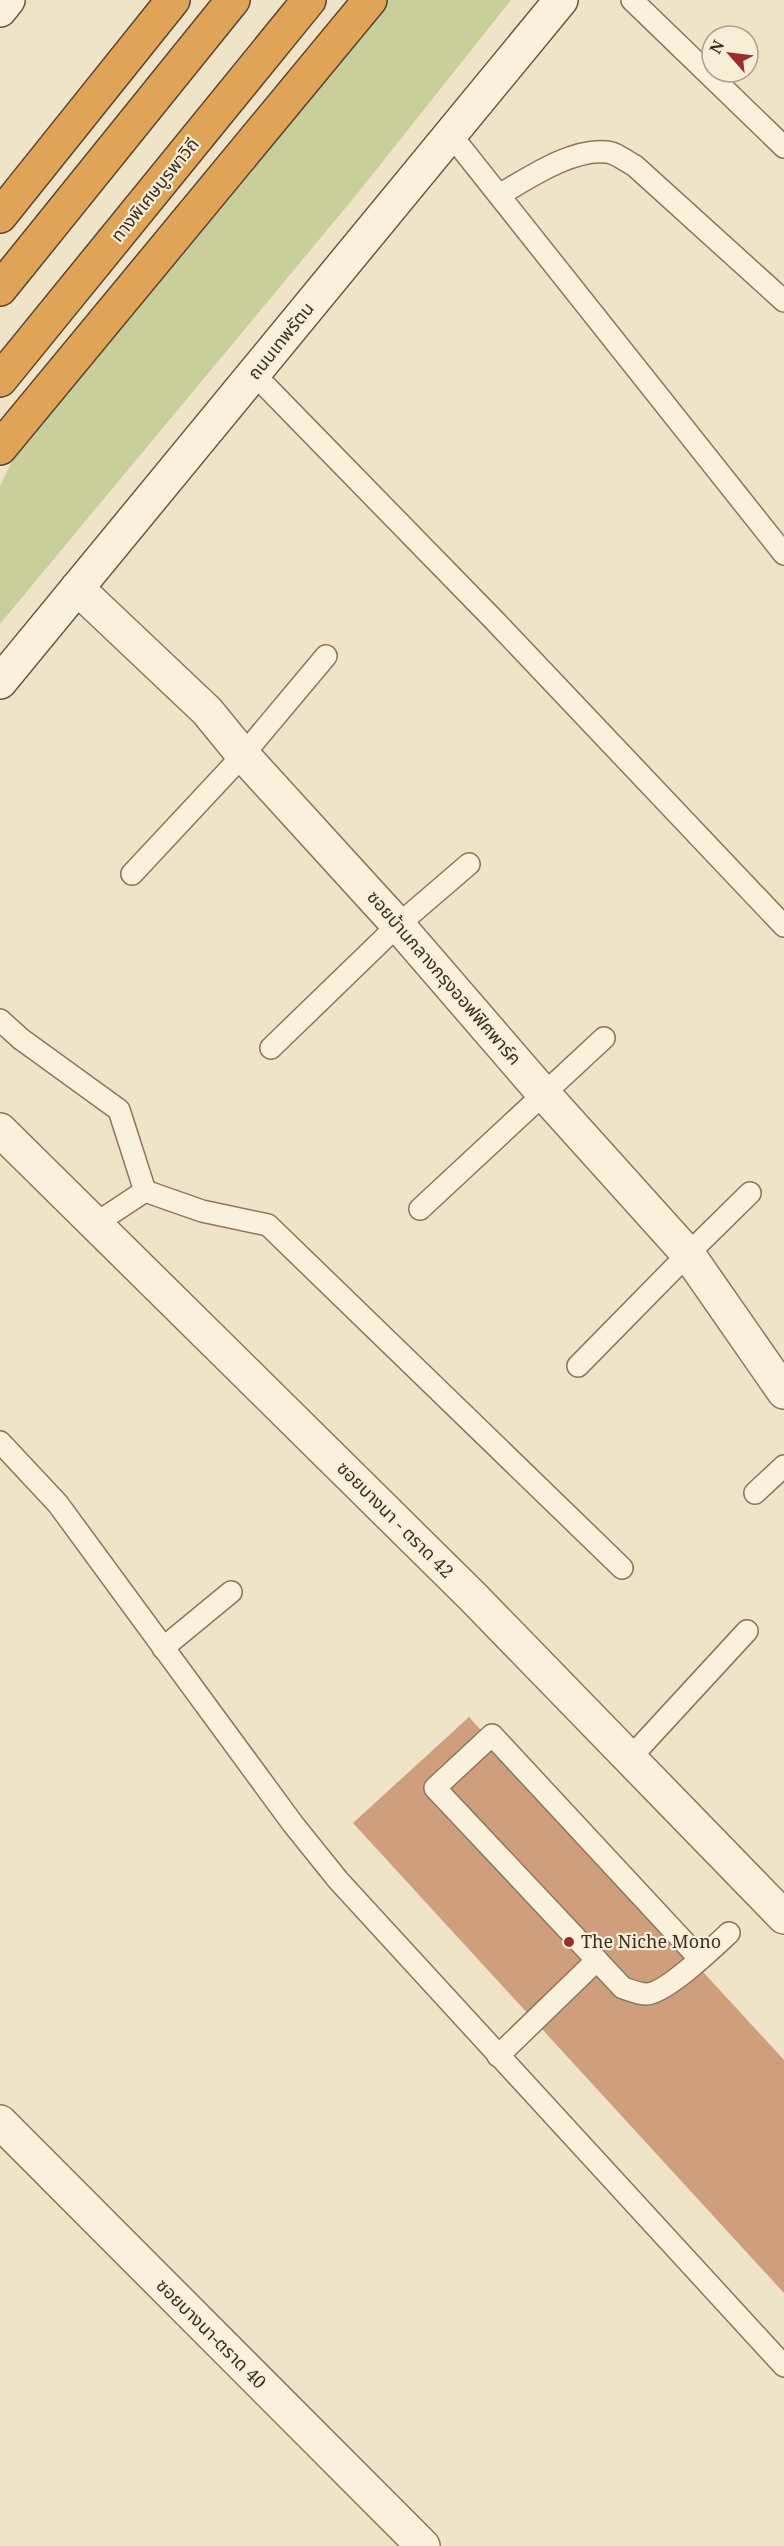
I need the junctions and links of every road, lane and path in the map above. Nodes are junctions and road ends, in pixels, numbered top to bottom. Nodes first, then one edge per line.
1 (8, 0) edge
2 (173, 0) edge
3 (233, 0) edge
4 (309, 0) edge
5 (360, 0) edge
6 (370, 0) edge
7 (561, 0) edge
8 (632, 0) edge
9 (0, 10) edge
10 (451, 135) junction
11 (784, 147) edge
12 (499, 195) junction
13 (0, 216) edge
14 (0, 288) edge
15 (784, 301) edge
16 (254, 374) junction
17 (0, 380) edge
18 (2, 447) edge
19 (784, 554) edge
20 (77, 588) junction
21 (326, 656) dead end
22 (0, 682) edge
23 (243, 755) junction
24 (469, 864) dead end
25 (132, 874) dead end
26 (398, 925) junction
27 (784, 927) edge
28 (0, 1020) edge
29 (604, 1038) dead end
30 (271, 1048) dead end
31 (543, 1093) junction
32 (0, 1130) edge
33 (145, 1191) junction
34 (750, 1193) dead end
35 (420, 1209) dead end
36 (95, 1224) junction
37 (688, 1254) junction
38 (578, 1366) dead end
39 (784, 1392) edge
40 (0, 1442) edge
41 (784, 1466) edge
42 (755, 1494) dead end
43 (622, 1568) dead end
44 (231, 1592) dead end
45 (747, 1631) dead end
46 (163, 1648) junction
47 (630, 1758) junction
48 (784, 1917) edge
49 (729, 1933) dead end
50 (700, 1959) junction
51 (597, 1960) junction
52 (498, 2055) junction
53 (0, 2122) edge
54 (784, 2366) edge
55 (423, 2546) edge

1 - 9 street
2 - 13 highway
3 - 14 highway
4 - 17 highway, ทางพิเศษบูรพาวิถี
5 - 18 highway
6 - 18 highway
7 - 10 street, ถนนเทพรัตน
8 - 11 lane
10 - 12 lane
10 - 16 street, ถนนเทพรัตน
12 - 15 lane
12 - 19 lane
16 - 20 street, ถนนเทพรัตน
16 - 27 lane
20 - 22 street, ถนนเทพรัตน
20 - 23 street, ซอยบ้านกลางกรุงออฟฟิศพาร์ค
21 - 23 lane
23 - 25 lane
23 - 26 street, ซอยบ้านกลางกรุงออฟฟิศพาร์ค
24 - 26 lane
26 - 30 lane
26 - 31 street, ซอยบ้านกลางกรุงออฟฟิศพาร์ค
28 - 33 lane
29 - 31 lane
31 - 35 lane
31 - 37 street, ซอยบ้านกลางกรุงออฟฟิศพาร์ค
32 - 36 street, ซอยบางนา - ตราด 42
33 - 36 lane
33 - 43 lane
34 - 37 lane
36 - 47 street, ซอยบางนา - ตราด 42
37 - 38 lane
37 - 39 street, ซอยบ้านกลางกรุงออฟฟิศพาร์ค
40 - 46 lane
41 - 42 lane
44 - 46 lane
45 - 47 lane
46 - 52 lane
47 - 48 street, ซอยบางนา - ตราด 42
49 - 50 lane
50 - 51 lane
50 - 51 lane
51 - 52 lane
52 - 54 lane
53 - 55 street, ซอยบางนา-ตราด 40

